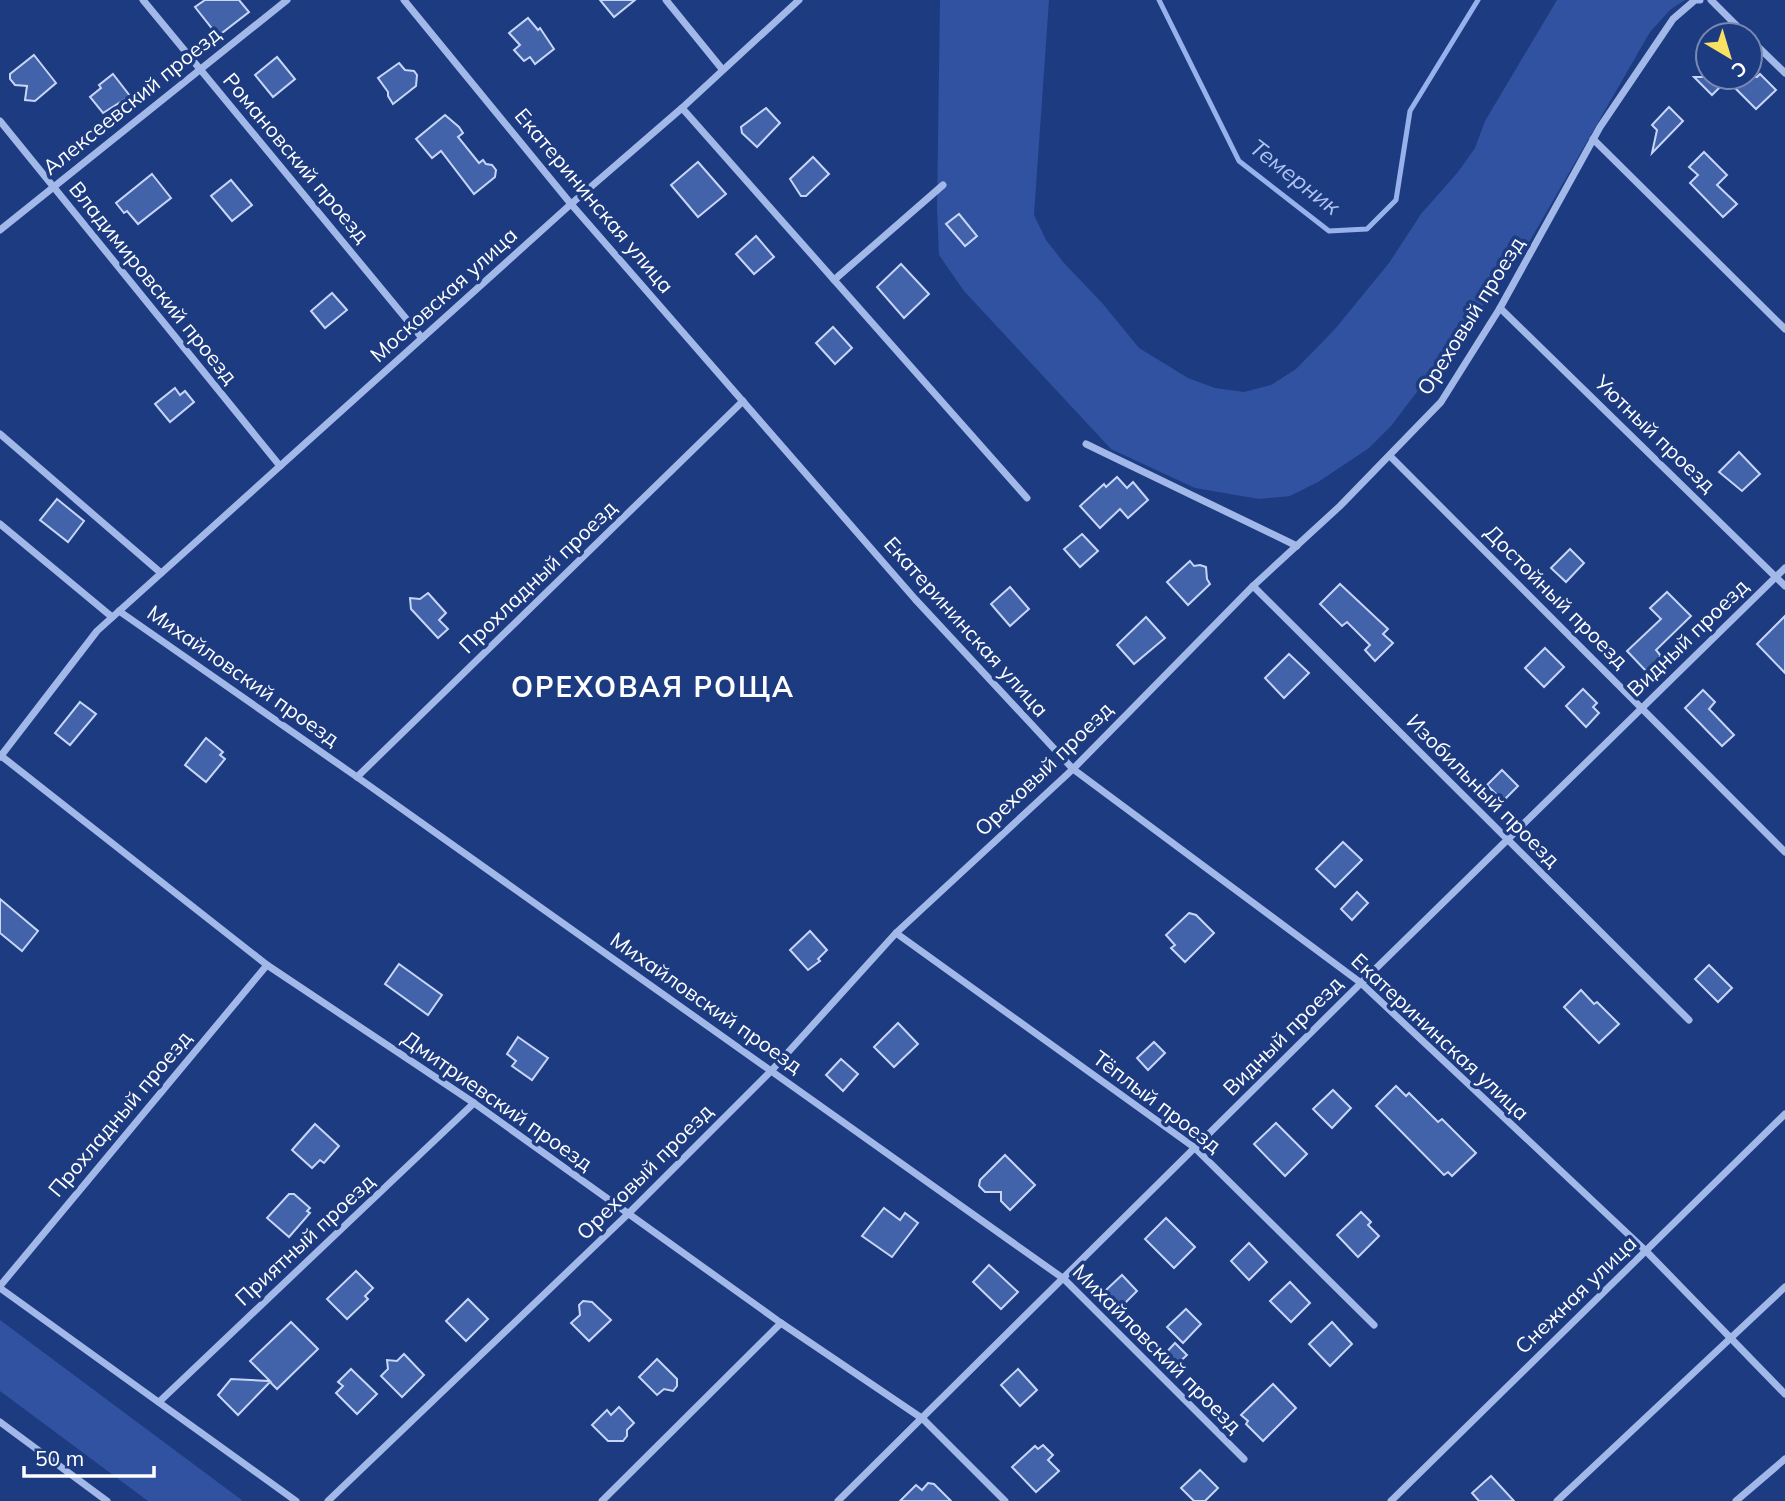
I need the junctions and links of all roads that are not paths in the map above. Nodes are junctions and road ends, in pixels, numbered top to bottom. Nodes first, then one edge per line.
1 (143, 0) edge
2 (286, 0) edge
3 (404, 0) edge
4 (666, 0) edge
5 (799, 0) edge
6 (1700, 0) edge
7 (1711, 0) edge
8 (1732, 21) edge
9 (1764, 53) edge
10 (200, 69) junction
11 (722, 69) junction
12 (1785, 73) edge
13 (682, 108) junction
14 (0, 121) edge
15 (1593, 139) junction
16 (943, 185) dead end
17 (53, 187) junction
18 (571, 204) junction
19 (0, 230) edge
20 (834, 280) junction
21 (1500, 308) junction
22 (1785, 329) edge
23 (422, 338) junction
24 (743, 401) junction
25 (0, 434) edge
26 (1086, 444) dead end
27 (1390, 456) junction
28 (280, 466) junction
29 (1027, 498) dead end
30 (0, 524) edge
31 (1297, 546) junction
32 (1785, 568) edge
33 (160, 573) junction
34 (1776, 577) junction
35 (1253, 586) junction
36 (1785, 586) edge
37 (116, 614) junction
38 (1642, 707) junction
39 (0, 756) edge
40 (1073, 769) junction
41 (358, 777) junction
42 (1509, 841) junction
43 (1785, 852) edge
44 (896, 933) junction
45 (267, 965) junction
46 (1361, 983) junction
47 (1689, 1020) dead end
48 (772, 1070) junction
49 (474, 1103) junction
50 (1785, 1114) edge
51 (1195, 1148) junction
52 (628, 1214) junction
53 (1646, 1251) junction
54 (1064, 1279) junction
55 (0, 1287) edge
56 (1785, 1287) edge
57 (781, 1323) junction
58 (1374, 1325) dead end
59 (1731, 1338) junction
60 (1785, 1394) edge
61 (159, 1402) junction
62 (923, 1419) junction
63 (0, 1422) edge
64 (1244, 1459) dead end
65 (1785, 1459) edge
66 (107, 1501) edge
67 (296, 1501) edge
68 (328, 1501) edge
69 (602, 1501) edge
70 (838, 1501) edge
71 (1005, 1501) edge
72 (1391, 1501) edge
73 (1557, 1501) edge
74 (1736, 1501) edge

1 - 10 street, Романовский проезд
2 - 10 street, Алексеевский проезд
3 - 18 street, Екатерининская улица
4 - 11 street
5 - 11 street, Московская улица
6 - 15 street, Ореховый проезд
7 - 8 street
9 - 12 street
10 - 17 street, Алексеевский проезд
10 - 23 street, Романовский проезд
11 - 13 street, Московская улица
13 - 18 street, Московская улица
13 - 20 street
14 - 17 street, Владимировский проезд
15 - 21 street, Ореховый проезд
15 - 22 street
16 - 20 street
17 - 19 street, Алексеевский проезд
17 - 28 street, Владимировский проезд
18 - 23 street, Московская улица
18 - 24 street, Екатерининская улица
20 - 29 street
21 - 27 street, Ореховый проезд
21 - 34 street, Уютный проезд
23 - 28 street, Московская улица
24 - 40 street, Екатерининская улица
24 - 41 street, Прохладный проезд
25 - 33 street
26 - 31 street
27 - 31 street, Ореховый проезд
27 - 38 street, Достойный проезд
28 - 33 street, Московская улица
30 - 37 street, Михайловский проезд
31 - 35 street, Ореховый проезд
32 - 34 street, Видный проезд
33 - 37 street, Московская улица
34 - 36 street, Уютный проезд
34 - 38 street, Видный проезд
35 - 40 street, Ореховый проезд
35 - 42 street, Изобильный проезд
37 - 39 street, Московская улица
37 - 41 street, Михайловский проезд
38 - 42 street, Видный проезд
38 - 43 street, Достойный проезд
39 - 45 street, Дмитриевский проезд
40 - 44 street, Ореховый проезд
40 - 46 street, Екатерининская улица
41 - 48 street, Михайловский проезд
42 - 46 street, Видный проезд
42 - 47 street, Изобильный проезд
44 - 48 street, Ореховый проезд
44 - 51 street, Тёплый проезд
45 - 49 street, Дмитриевский проезд
45 - 55 street, Прохладный проезд
46 - 51 street, Видный проезд
46 - 53 street, Екатерининская улица
48 - 52 street, Ореховый проезд
48 - 54 street, Михайловский проезд
49 - 52 street, Дмитриевский проезд
49 - 61 street, Приятный проезд
50 - 53 street, Снежная улица
51 - 54 street, Видный проезд
51 - 58 street, Тёплый проезд
52 - 57 street, Дмитриевский проезд
52 - 68 street, Ореховый проезд
53 - 59 street, Екатерининская улица
53 - 72 street, Снежная улица
54 - 62 street, Видный проезд
54 - 64 street, Михайловский проезд
55 - 61 street
56 - 59 street
57 - 62 street, Дмитриевский проезд
57 - 69 street
59 - 60 street, Екатерининская улица
59 - 73 street
61 - 67 street
62 - 70 street, Видный проезд
62 - 71 street, Дмитриевский проезд
63 - 66 street
65 - 74 street

